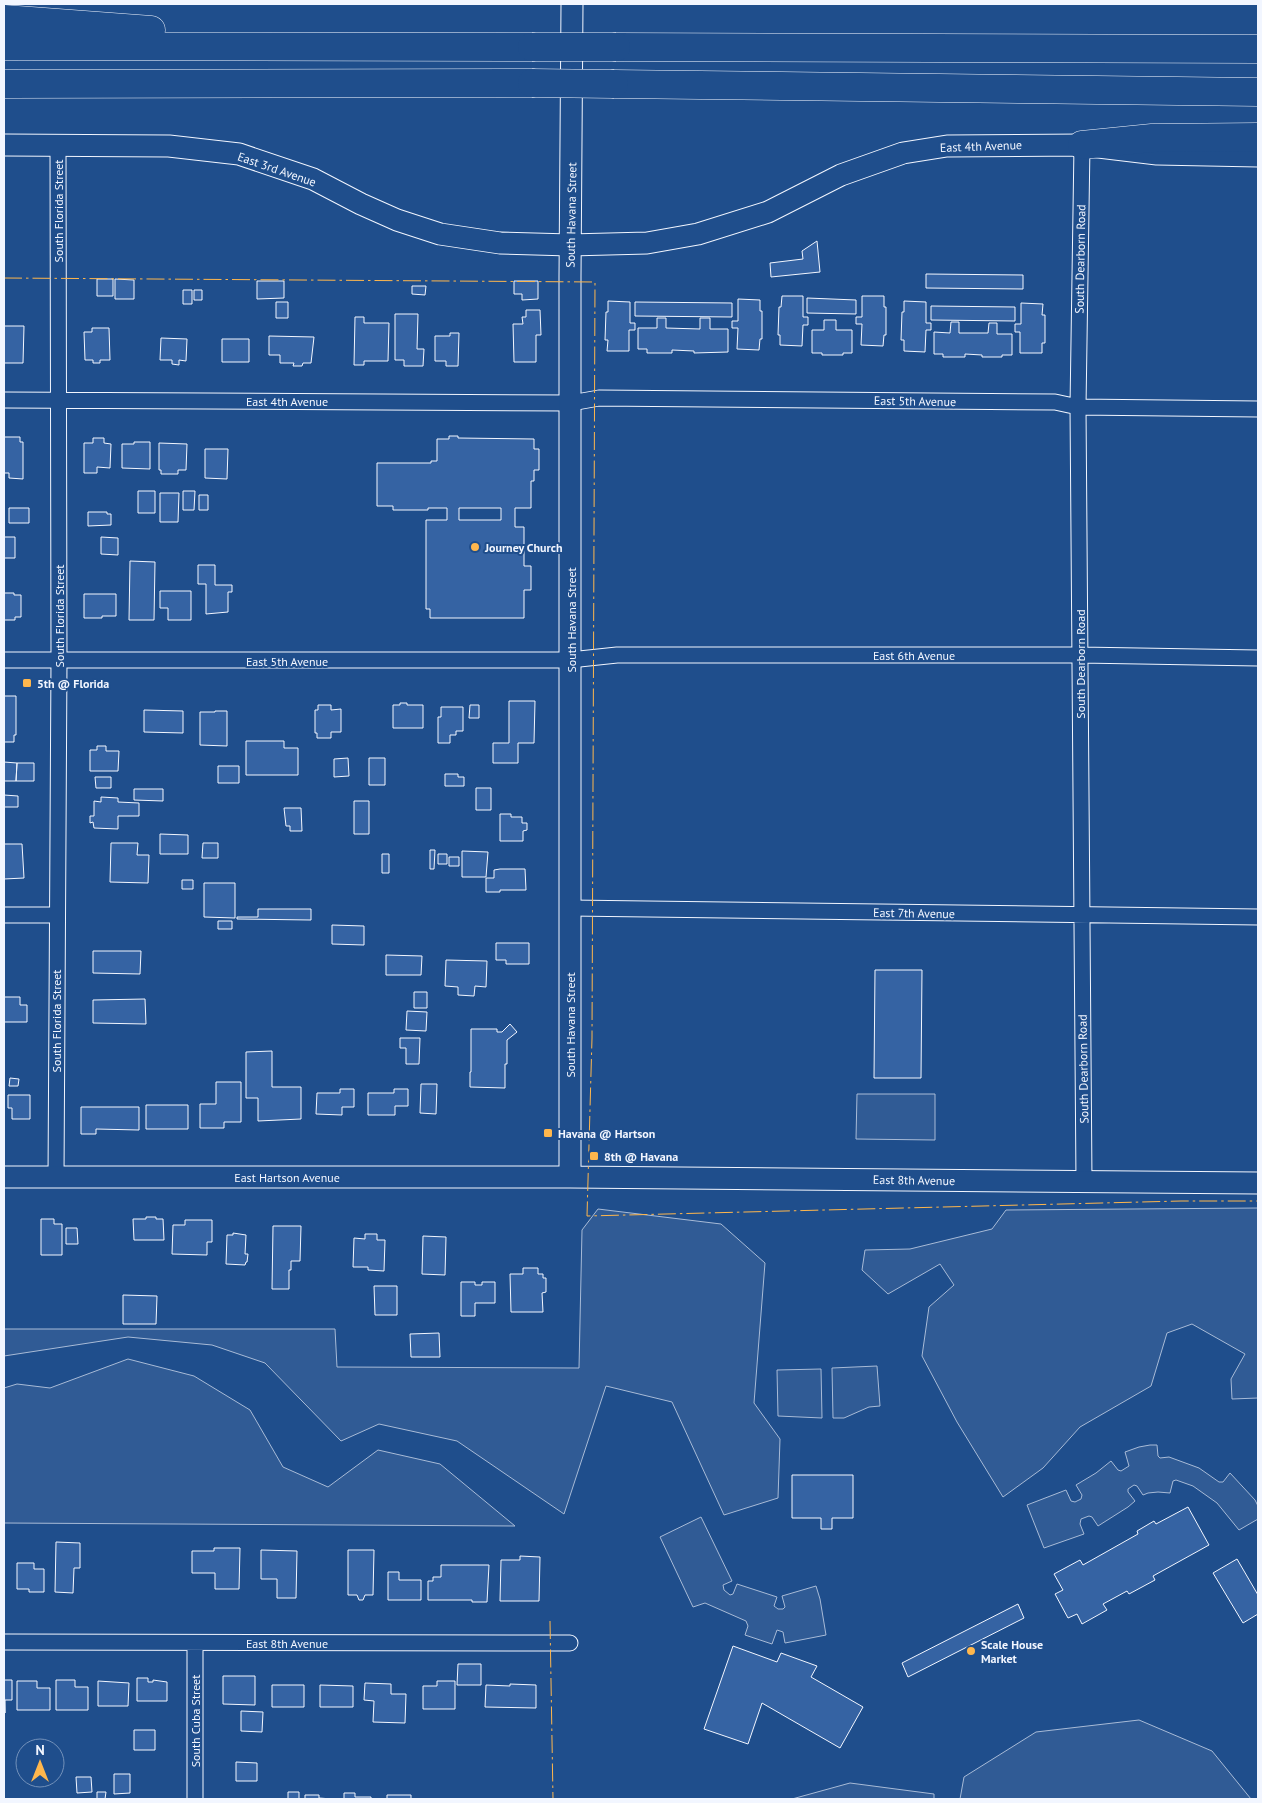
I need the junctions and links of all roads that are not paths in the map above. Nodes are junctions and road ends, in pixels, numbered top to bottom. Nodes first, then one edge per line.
1 (572, 4) edge
2 (4, 19) edge
3 (4, 46) edge
4 (440, 47) junction
5 (1258, 49) edge
6 (4, 84) edge
7 (1258, 92) edge
8 (1258, 137) edge
9 (58, 144) junction
10 (4, 145) edge
11 (1082, 145) junction
12 (1258, 156) edge
13 (570, 245) junction
14 (4, 400) edge
15 (58, 400) junction
16 (571, 403) junction
17 (1078, 407) junction
18 (1258, 409) edge
19 (1080, 655) junction
20 (1258, 658) edge
21 (4, 660) edge
22 (570, 660) junction
23 (59, 661) junction
24 (570, 908) junction
25 (4, 915) edge
26 (56, 915) junction
27 (1082, 915) junction
28 (1258, 917) edge
29 (4, 1177) edge
30 (570, 1177) junction
31 (56, 1178) junction
32 (1084, 1182) junction
33 (1258, 1184) edge
34 (4, 1642) edge
35 (195, 1643) junction
36 (570, 1643) dead end
37 (195, 1799) edge

1 - 13 street, South Havana Street
2 - 4 highway
3 - 4 highway
4 - 5 highway, bridge
6 - 7 highway, bridge
8 - 11 highway
9 - 10 street, East 3rd Avenue
9 - 13 street, East 3rd Avenue
9 - 15 street, South Florida Street
11 - 12 street, East 4th Avenue
11 - 13 street, East 4th Avenue
11 - 17 street, South Dearborn Road
13 - 16 street, South Havana Street
14 - 15 street, East 4th Avenue
15 - 16 street, East 4th Avenue
15 - 23 street, South Florida Street
16 - 17 street, East 5th Avenue
16 - 22 street, South Havana Street
17 - 18 street, East 5th Avenue
17 - 19 street, South Dearborn Road
19 - 20 street, East 6th Avenue
19 - 22 street, East 6th Avenue
19 - 27 street, South Dearborn Road
21 - 23 street, East 5th Avenue
22 - 23 street, East 5th Avenue
22 - 24 street, South Havana Street
23 - 26 street, South Florida Street
24 - 27 street, East 7th Avenue
24 - 30 street, South Havana Street
25 - 26 street
26 - 31 street, South Florida Street
27 - 28 street, East 7th Avenue
27 - 32 street, South Dearborn Road
29 - 31 street, East Hartson Avenue
30 - 31 street, East Hartson Avenue
30 - 32 street, East 8th Avenue
32 - 33 street, East 8th Avenue
34 - 35 street, East 8th Avenue
35 - 36 street, East 8th Avenue
35 - 37 street, South Cuba Street

